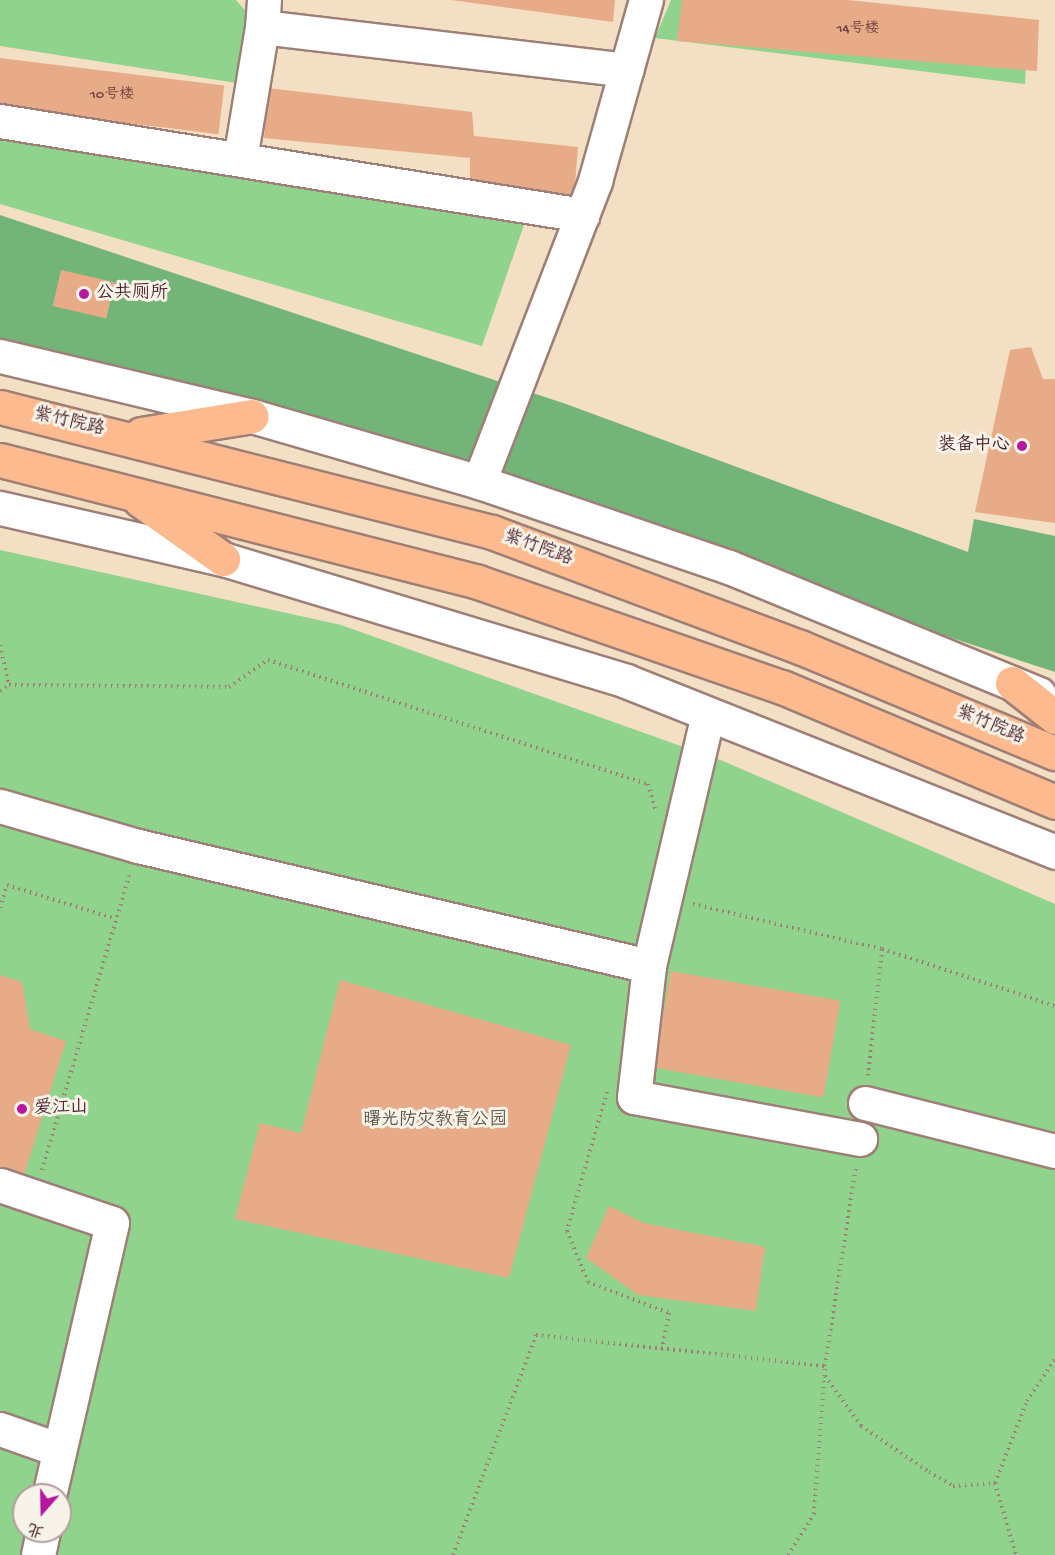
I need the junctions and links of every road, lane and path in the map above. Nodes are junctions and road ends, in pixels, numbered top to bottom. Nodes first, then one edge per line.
1 (646, 0) edge
2 (263, 14) edge
3 (626, 70) junction
4 (0, 120) edge
5 (240, 159) junction
6 (582, 215) junction
7 (0, 356) edge
8 (0, 407) edge
9 (252, 416) junction
10 (129, 436) junction
11 (0, 460) edge
12 (480, 482) junction
13 (121, 487) junction
14 (0, 508) edge
15 (223, 559) junction
16 (0, 645) edge
17 (1012, 683) junction
18 (9, 685) junction
19 (0, 691) edge
20 (1055, 700) edge
21 (708, 714) junction
22 (1055, 717) edge
23 (1055, 753) edge
24 (1055, 802) edge
25 (0, 806) edge
26 (657, 815) dead end
27 (138, 846) junction
28 (1055, 852) edge
29 (672, 868) junction
30 (126, 886) dead end
31 (0, 908) edge
32 (116, 921) junction
33 (882, 949) junction
34 (648, 966) junction
35 (1055, 1006) edge
36 (634, 1097) junction
37 (865, 1103) joint
38 (860, 1139) joint
39 (1055, 1151) edge
40 (0, 1185) edge
41 (35, 1196) junction
42 (662, 1348) junction
43 (1055, 1359) edge
44 (825, 1366) junction
45 (825, 1376) junction
46 (0, 1430) edge
47 (57, 1449) junction
48 (51, 1483) edge
49 (995, 1483) junction
50 (453, 1555) edge
51 (789, 1555) edge
52 (1016, 1555) edge

1 - 3 street
2 - 3 street
2 - 5 street
3 - 6 street
4 - 5 street
5 - 6 street
6 - 12 street
7 - 9 street
8 - 10 main road, 紫竹院路
9 - 10 main road
9 - 12 street
10 - 23 main road, 紫竹院路
11 - 13 main road
12 - 17 street
13 - 15 main road
13 - 24 main road
14 - 15 street
15 - 21 street
16 - 18 path
17 - 20 street
17 - 22 main road
18 - 19 path
18 - 26 path
21 - 28 street
21 - 29 street
25 - 27 street
27 - 32 path
27 - 34 street
29 - 33 path
29 - 34 street
30 - 32 path
31 - 32 path
32 - 41 path
33 - 35 path
33 - 37 path
34 - 36 street
36 - 38 street
36 - 42 path
37 - 39 street
38 - 44 path
40 - 41 street
41 - 47 street
42 - 44 path
42 - 50 path
43 - 49 path
44 - 45 path
45 - 49 path
45 - 51 path
46 - 47 street
47 - 48 street
49 - 52 path

